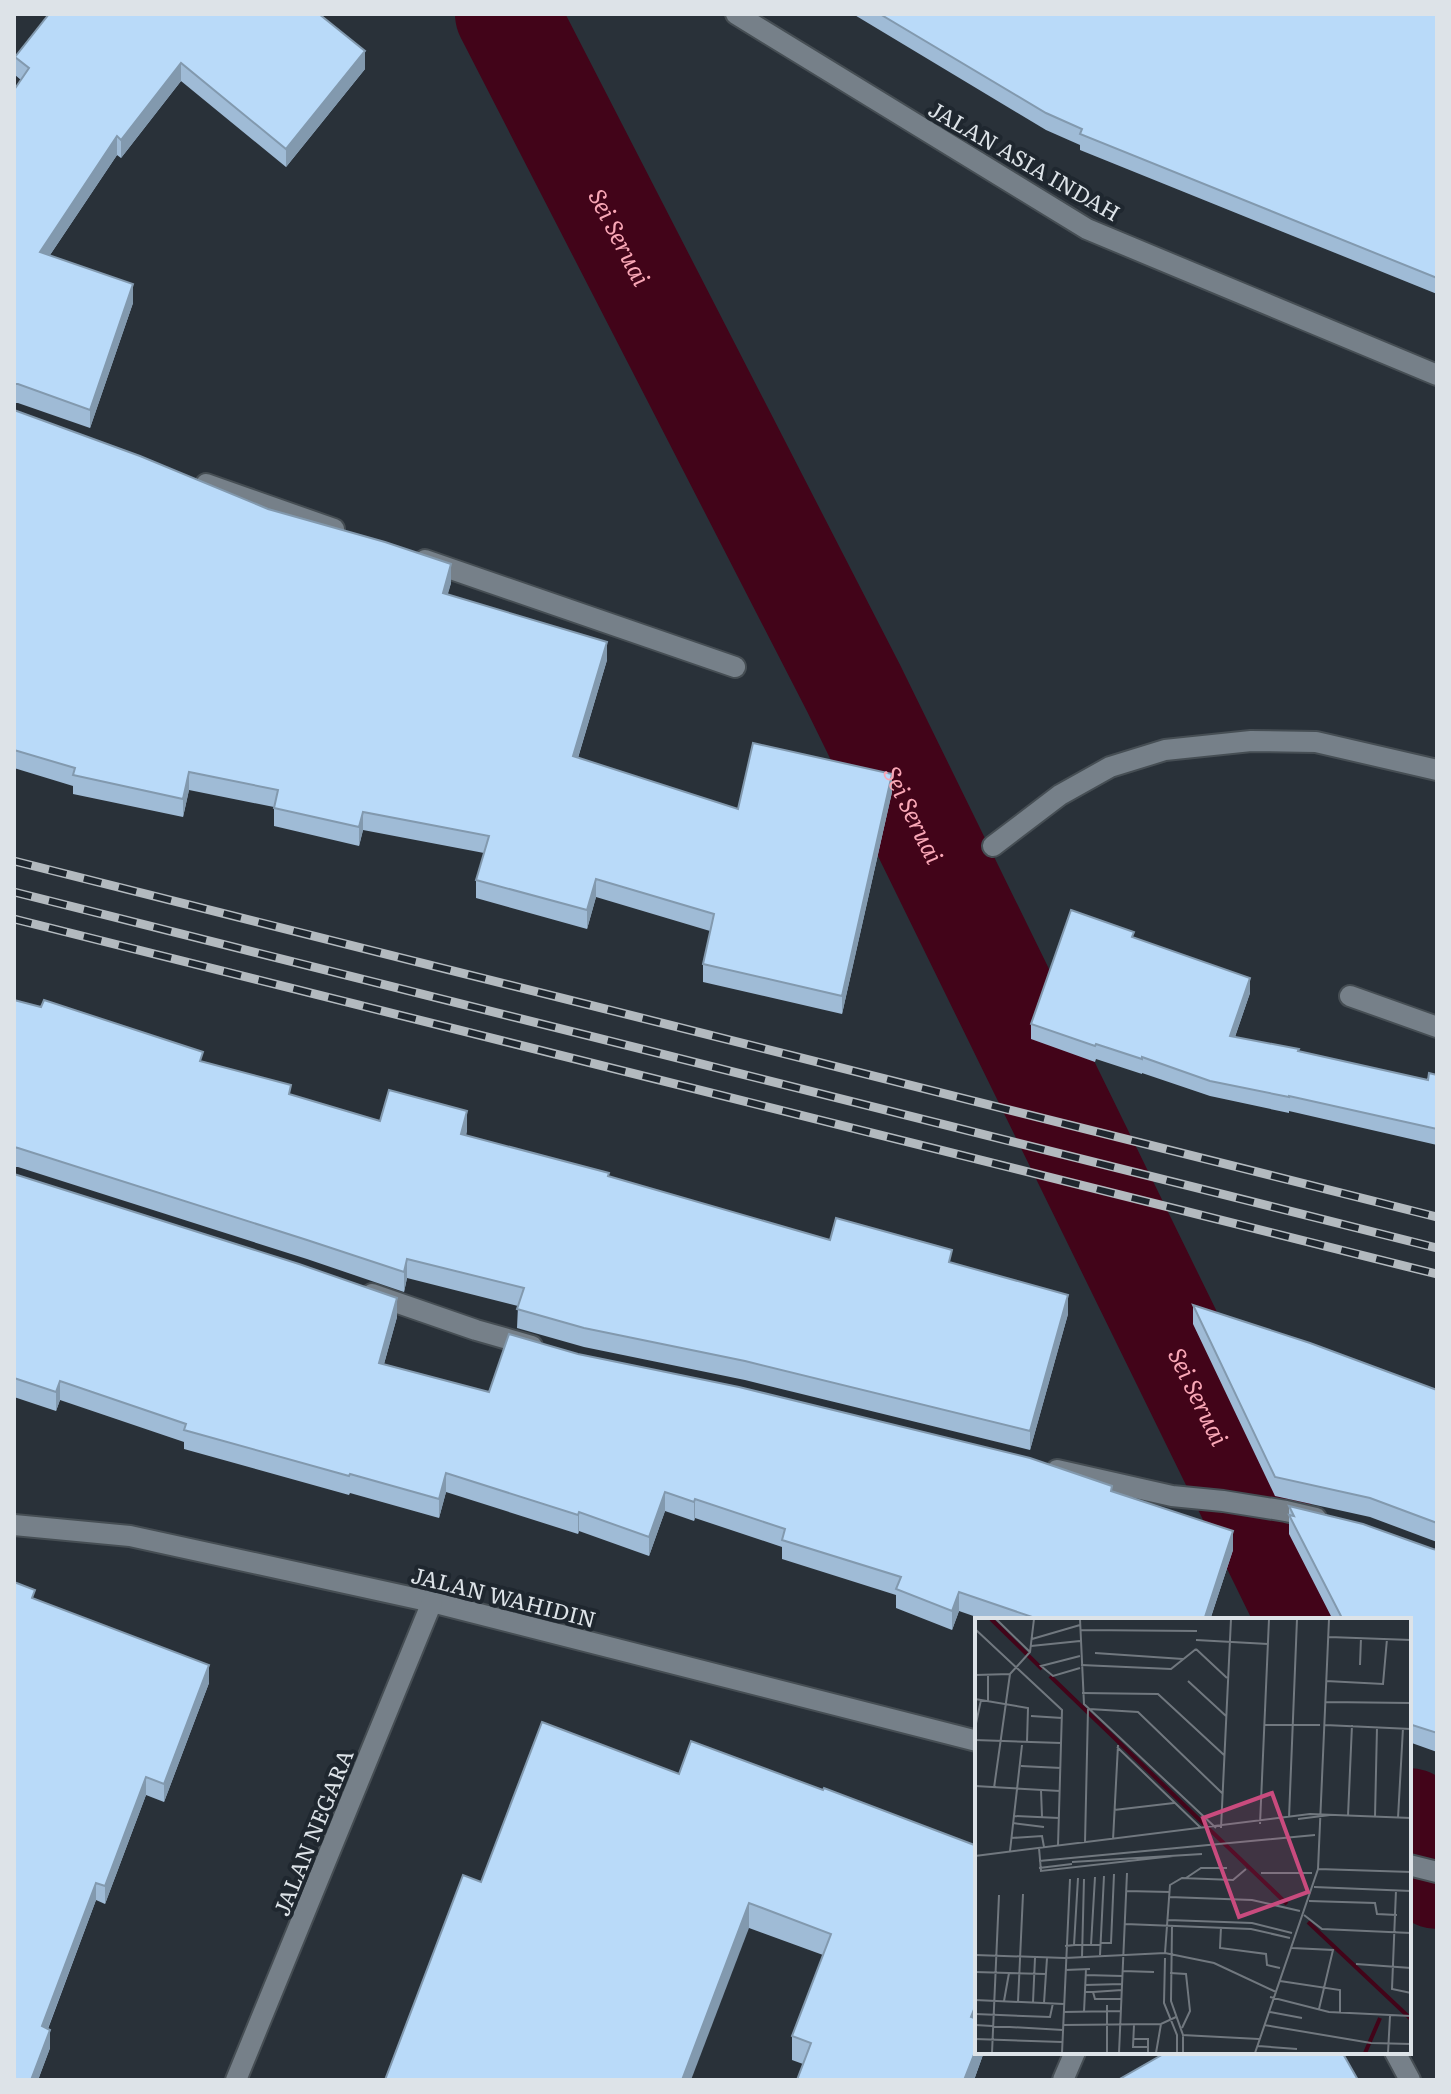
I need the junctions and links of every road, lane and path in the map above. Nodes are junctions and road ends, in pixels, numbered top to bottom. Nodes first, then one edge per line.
1 (736, 14) edge
2 (1437, 375) edge
3 (192, 480) edge
4 (358, 537) edge
5 (403, 553) edge
6 (735, 667) dead end
7 (1437, 770) edge
8 (993, 846) dead end
9 (1350, 996) dead end
10 (1437, 1027) edge
11 (346, 1286) edge
12 (551, 1351) edge
13 (1038, 1466) edge
14 (1340, 1524) edge
15 (14, 1525) edge
16 (432, 1602) junction
17 (975, 1740) edge
18 (1411, 1866) edge
19 (1437, 1872) edge
20 (1074, 2054) edge
21 (1396, 2054) edge
22 (236, 2080) edge
23 (1063, 2080) edge
24 (1410, 2080) edge

1 - 2 street, JALAN ASIA INDAH
3 - 4 street
5 - 6 street
7 - 8 street
9 - 10 street
11 - 12 street
13 - 14 street
15 - 16 street, JALAN WAHIDIN
16 - 17 street, JALAN WAHIDIN
16 - 22 street, JALAN NEGARA
18 - 19 street
20 - 23 street
21 - 24 street

